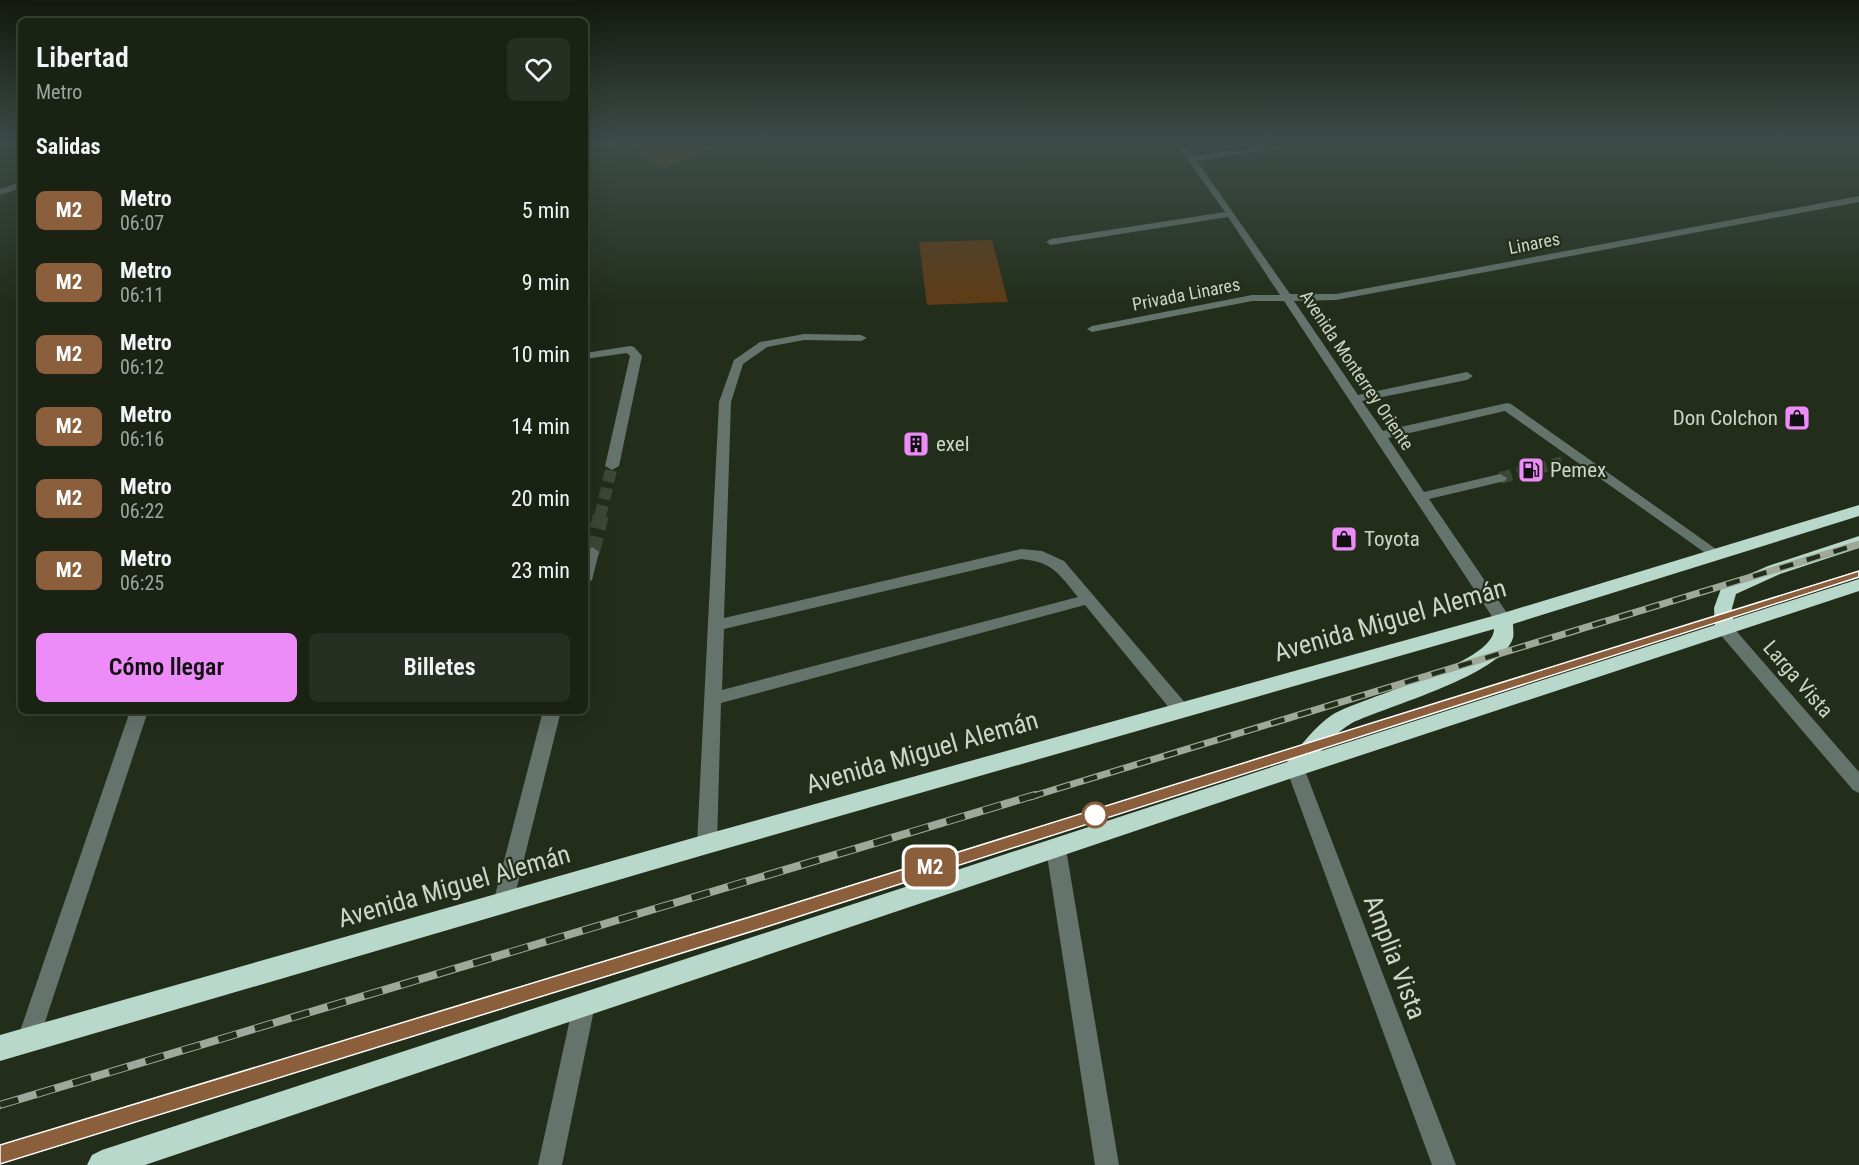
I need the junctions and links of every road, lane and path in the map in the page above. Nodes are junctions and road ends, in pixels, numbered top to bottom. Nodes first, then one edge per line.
1 (1218, 196) edge
2 (1859, 199) edge
3 (1231, 214) junction
4 (1051, 242) dead end
5 (1286, 297) junction
6 (1092, 329) dead end
7 (861, 338) dead end
8 (588, 356) edge
9 (1467, 376) dead end
10 (1354, 399) junction
11 (1379, 436) junction
12 (1579, 458) junction
13 (1562, 462) tunnel mouth
14 (612, 466) tunnel mouth
15 (1500, 478) tunnel mouth
16 (1420, 497) junction
17 (1859, 510) edge
18 (1859, 542) edge
19 (592, 552) tunnel mouth
20 (1716, 554) junction
21 (588, 568) edge
22 (1859, 585) edge
23 (1089, 599) junction
24 (1503, 620) junction
25 (716, 625) junction
26 (1725, 629) junction
27 (713, 699) junction
28 (1181, 710) junction
29 (138, 714) edge
30 (551, 714) edge
31 (1295, 768) junction
32 (1859, 785) edge
33 (707, 844) junction
34 (1056, 849) junction
35 (503, 903) junction
36 (584, 1005) junction
37 (28, 1040) junction
38 (0, 1048) edge
39 (102, 1165) edge
40 (550, 1165) edge
41 (1107, 1165) edge
42 (1444, 1165) edge

1 - 3 street, Avenida Monterrey Oriente
2 - 5 street, Linares
3 - 4 street
3 - 5 street, Avenida Monterrey Oriente
5 - 6 street, Privada Linares
5 - 10 street, Avenida Monterrey Oriente
7 - 25 street
8 - 14 street
9 - 10 street
10 - 11 street, Avenida Monterrey Oriente
11 - 12 street
11 - 16 street, Avenida Monterrey Oriente
12 - 13 street
12 - 20 street
15 - 16 street
16 - 24 street, Avenida Monterrey Oriente
17 - 20 highway, Avenida Miguel Alemán
18 - 26 highway
19 - 21 street
20 - 24 highway, Avenida Miguel Alemán
22 - 26 highway
23 - 25 street
23 - 27 street
23 - 28 street
24 - 28 highway, Avenida Miguel Alemán
24 - 31 highway
25 - 27 street
26 - 31 highway
26 - 32 street, Larga Vista
27 - 33 street
28 - 33 highway, Avenida Miguel Alemán
29 - 37 street
30 - 35 street
31 - 34 highway
31 - 42 street, Amplia Vista
33 - 35 highway, Avenida Miguel Alemán
34 - 36 highway
34 - 41 street
35 - 37 highway, Avenida Miguel Alemán
36 - 39 highway
36 - 40 street
37 - 38 highway, Avenida Miguel Alemán

